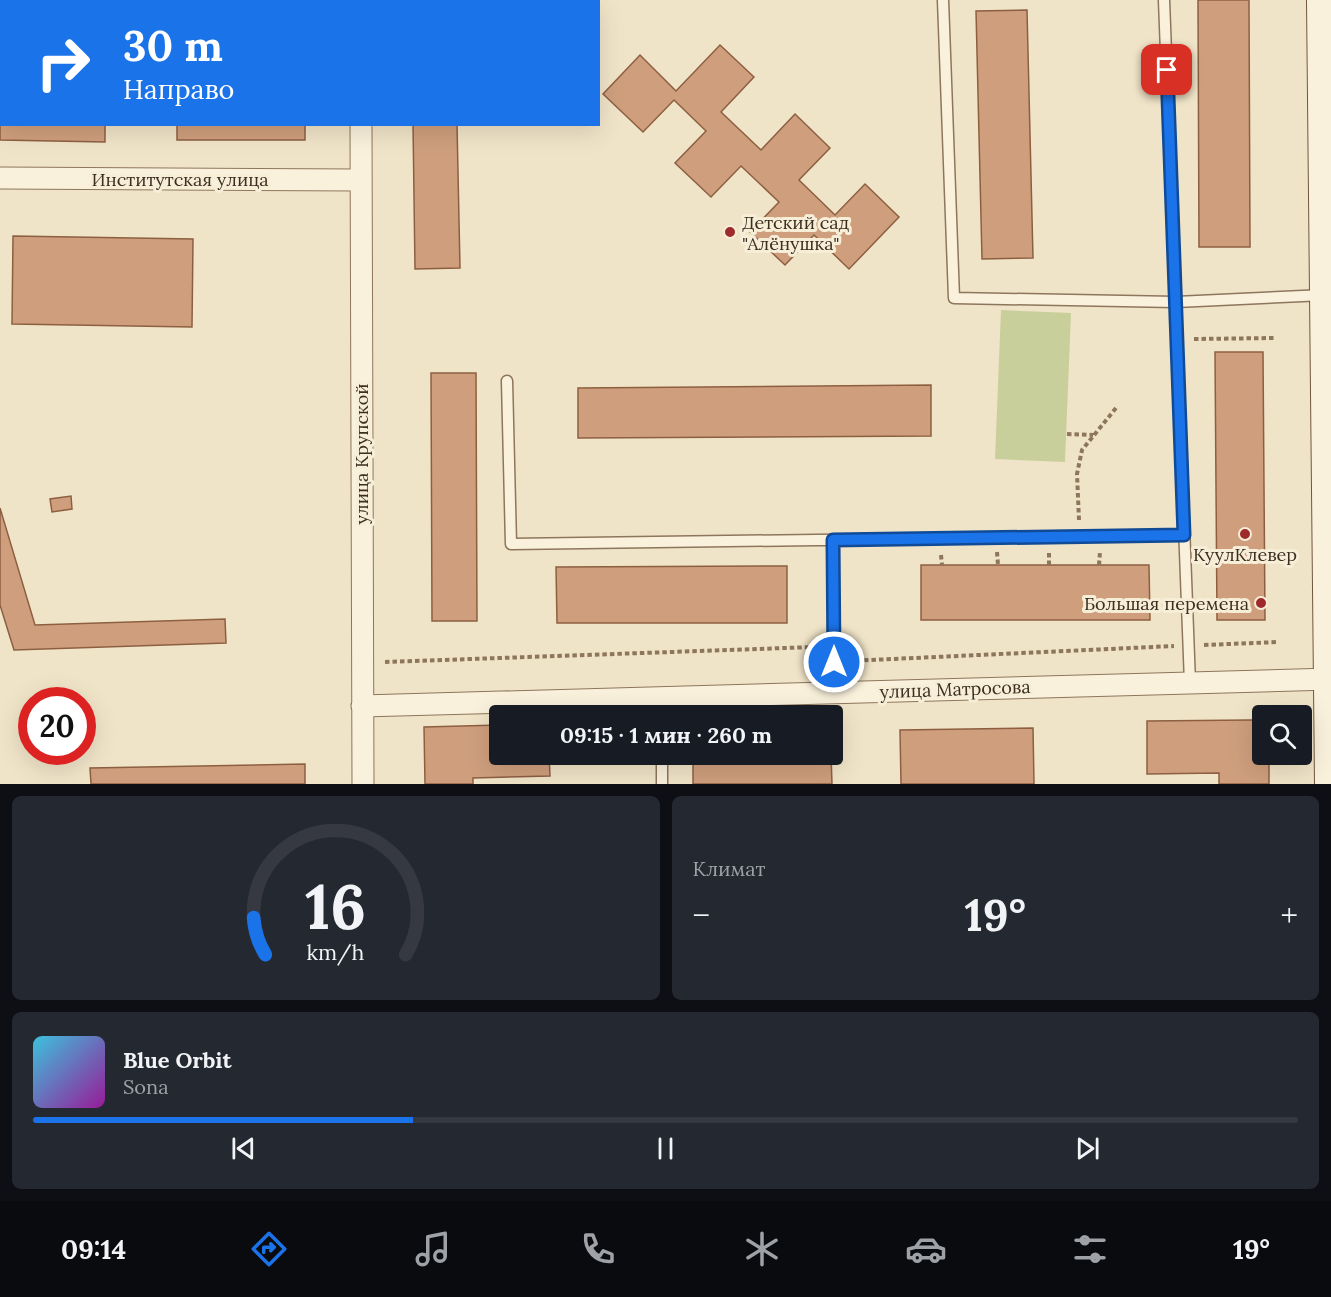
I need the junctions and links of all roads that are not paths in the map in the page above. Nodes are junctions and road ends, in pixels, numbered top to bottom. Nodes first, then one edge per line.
1 (944, 0) edge
2 (1164, 0) edge
3 (1322, 0) edge
4 (361, 126) edge
5 (0, 178) edge
6 (360, 180) junction
7 (1324, 295) junction
8 (1176, 302) junction
9 (507, 381) dead end
10 (1184, 535) junction
11 (833, 540) junction
12 (1330, 679) edge
13 (1190, 683) junction
14 (834, 693) junction
15 (675, 705) edge
16 (362, 706) junction
17 (489, 706) edge
18 (662, 765) edge
19 (363, 784) edge
20 (662, 784) edge
21 (1330, 784) edge

1 - 8 lane
2 - 8 lane
3 - 7 main road
4 - 6 street, улица Крупской
5 - 6 street, Институтская улица
6 - 16 street, улица Крупской
7 - 8 lane
7 - 12 main road
8 - 10 lane
9 - 11 lane
10 - 11 lane
10 - 13 lane
11 - 14 lane
12 - 13 street, улица Матросова
12 - 21 main road
13 - 14 street, улица Матросова
14 - 15 street, улица Матросова
16 - 17 street, улица Матросова
16 - 19 street, улица Крупской
18 - 20 lane

